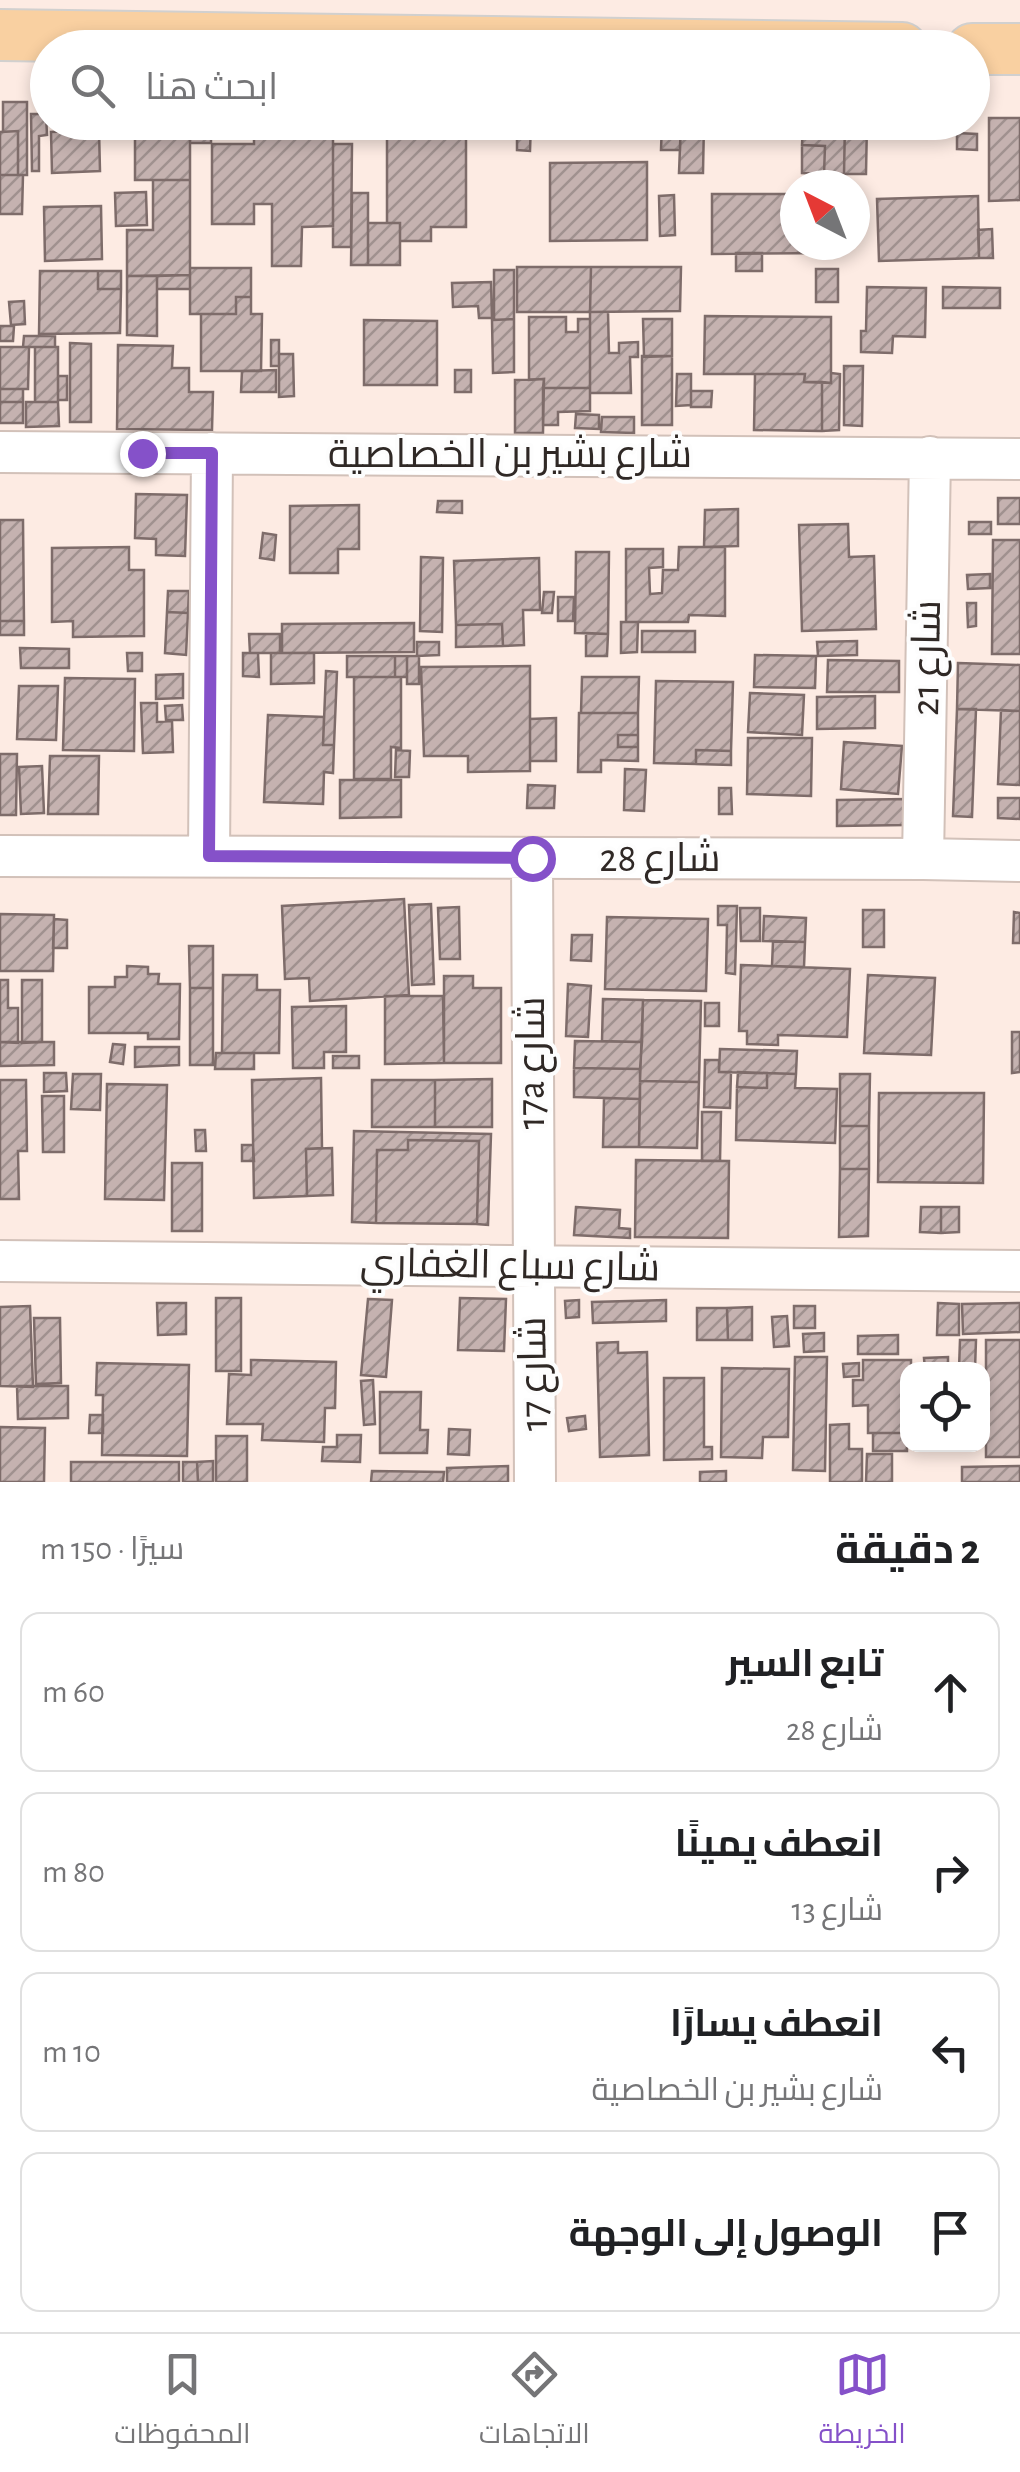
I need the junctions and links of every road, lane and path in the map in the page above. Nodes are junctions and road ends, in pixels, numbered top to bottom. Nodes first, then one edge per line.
1 (0, 35) edge
2 (30, 35) edge
3 (990, 48) edge
4 (1020, 49) edge
5 (0, 452) edge
6 (212, 453) junction
7 (930, 457) junction
8 (1020, 459) edge
9 (0, 856) edge
10 (209, 856) junction
11 (532, 858) junction
12 (923, 859) junction
13 (1020, 862) edge
14 (0, 1261) edge
15 (533, 1267) junction
16 (1020, 1272) edge
17 (535, 1482) edge

1 - 2 main road
3 - 4 main road
5 - 6 street, شارع بشير بن الخصاصية
6 - 7 street, شارع بشير بن الخصاصية
6 - 10 street
7 - 8 street, شارع بشير بن الخصاصية
7 - 12 street, شارع 21
9 - 10 street, شارع 28
10 - 11 street, شارع 28
11 - 12 street, شارع 28
11 - 15 street, 17a شارع
12 - 13 street, شارع 28
14 - 15 street, شارع سباع الغفاري
15 - 16 street, شارع سباع الغفاري
15 - 17 street, شارع 17

